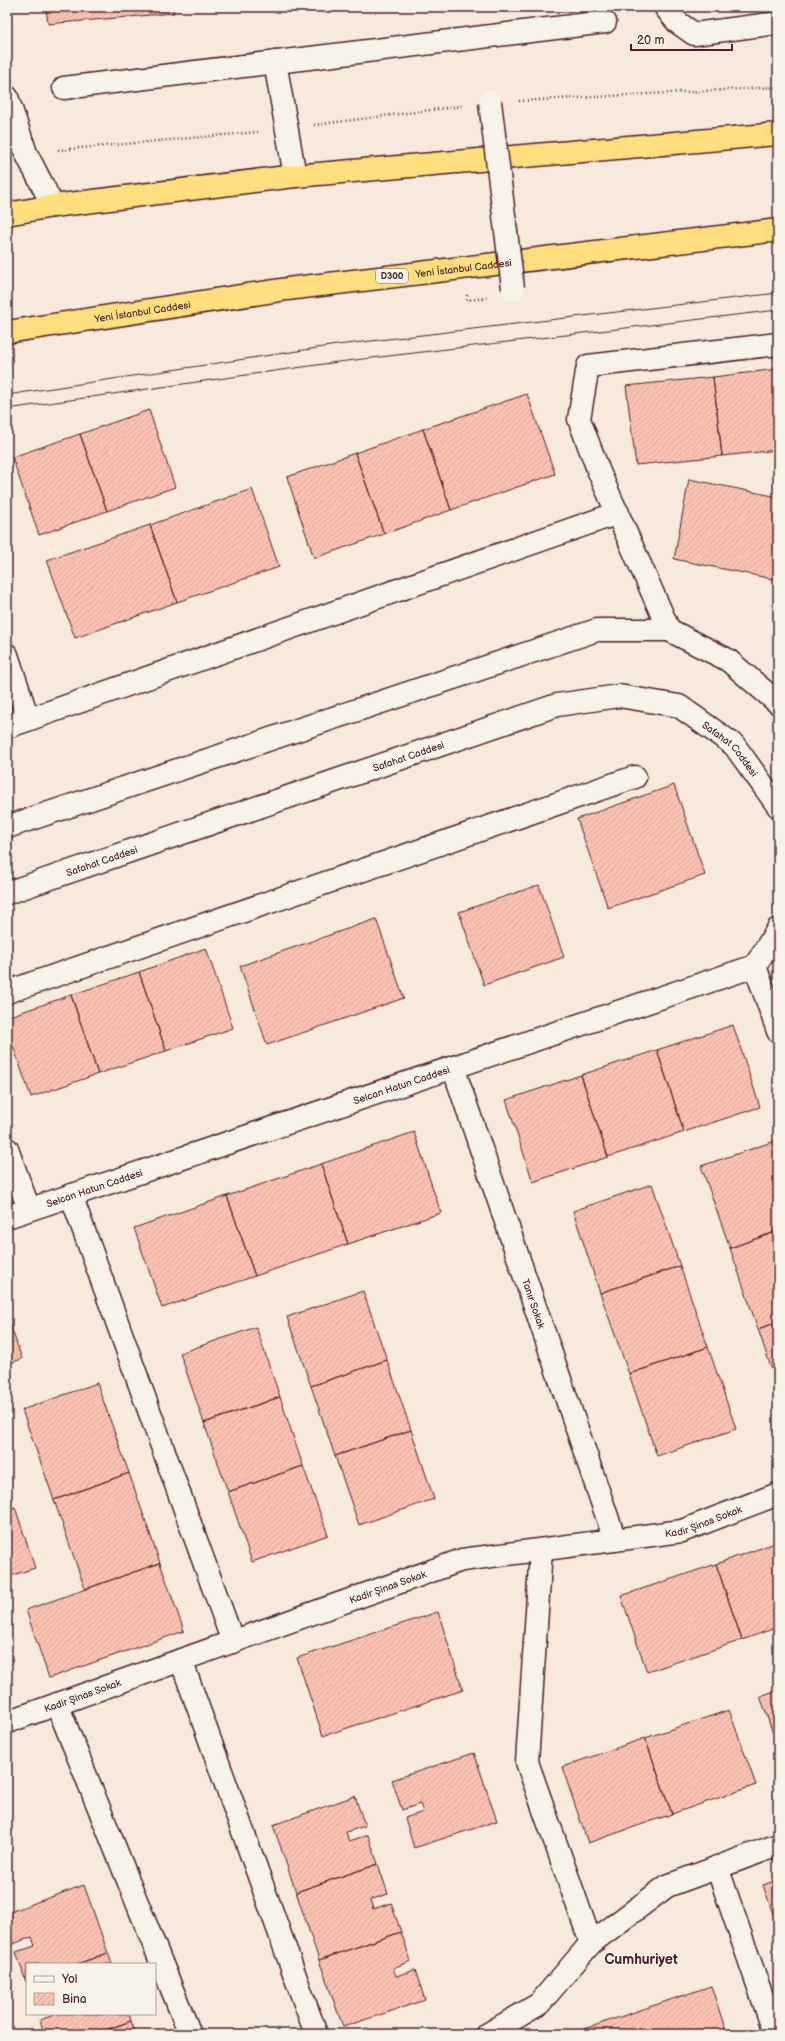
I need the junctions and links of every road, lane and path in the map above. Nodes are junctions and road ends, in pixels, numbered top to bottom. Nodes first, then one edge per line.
1 (664, 7) edge
2 (604, 22) dead end
3 (778, 23) edge
4 (275, 62) junction
5 (64, 88) dead end
6 (778, 88) edge
7 (7, 98) edge
8 (490, 102) junction
9 (287, 129) junction
10 (778, 134) edge
11 (26, 153) junction
12 (295, 176) junction
13 (53, 206) junction
14 (7, 214) edge
15 (778, 230) edge
16 (513, 288) dead end
17 (7, 332) edge
18 (778, 344) edge
19 (618, 513) junction
20 (669, 630) junction
21 (7, 655) edge
22 (778, 703) edge
23 (28, 719) junction
24 (7, 726) edge
25 (635, 777) dead end
26 (778, 806) edge
27 (7, 827) edge
28 (7, 893) edge
29 (778, 929) edge
30 (755, 966) junction
31 (7, 992) edge
32 (778, 1031) edge
33 (452, 1067) junction
34 (7, 1149) edge
35 (71, 1195) junction
36 (29, 1209) junction
37 (7, 1217) edge
38 (778, 1494) edge
39 (615, 1540) junction
40 (541, 1550) junction
41 (233, 1642) junction
42 (181, 1660) junction
43 (57, 1704) junction
44 (7, 1722) edge
45 (778, 1845) edge
46 (717, 1867) junction
47 (591, 1943) junction
48 (190, 2034) edge
49 (316, 2034) edge
50 (488, 2034) edge
51 (775, 2034) edge

1 - 3 street
2 - 4 street
4 - 5 street
4 - 9 street
6 - 8 path
7 - 11 street
8 - 9 path
8 - 16 street, bridge
9 - 11 path
9 - 12 street
10 - 12 highway
11 - 13 street
12 - 13 highway
13 - 14 highway
15 - 17 highway, Yeni İstanbul Caddesi / D300
18 - 19 street
19 - 20 street
19 - 23 street
20 - 22 street
20 - 27 street
21 - 23 street
23 - 24 street
25 - 31 street
26 - 28 street, Safahat Caddesi
29 - 30 street
30 - 32 street
30 - 33 street, Selcan Hatun Caddesi
33 - 35 street, Selcan Hatun Caddesi
33 - 39 street, Tanır Sokak
34 - 36 street
35 - 36 street, Selcan Hatun Caddesi
35 - 41 street
36 - 37 street, Selcan Hatun Caddesi
38 - 39 street, Kadir Şinas Sokak
39 - 40 street, Kadir Şinas Sokak
40 - 41 street, Kadir Şinas Sokak
40 - 47 street
41 - 42 street, Kadir Şinas Sokak
42 - 43 street, Kadir Şinas Sokak
42 - 49 street
43 - 44 street, Kadir Şinas Sokak
43 - 48 street
45 - 46 street
46 - 47 street
46 - 51 street
47 - 50 street

